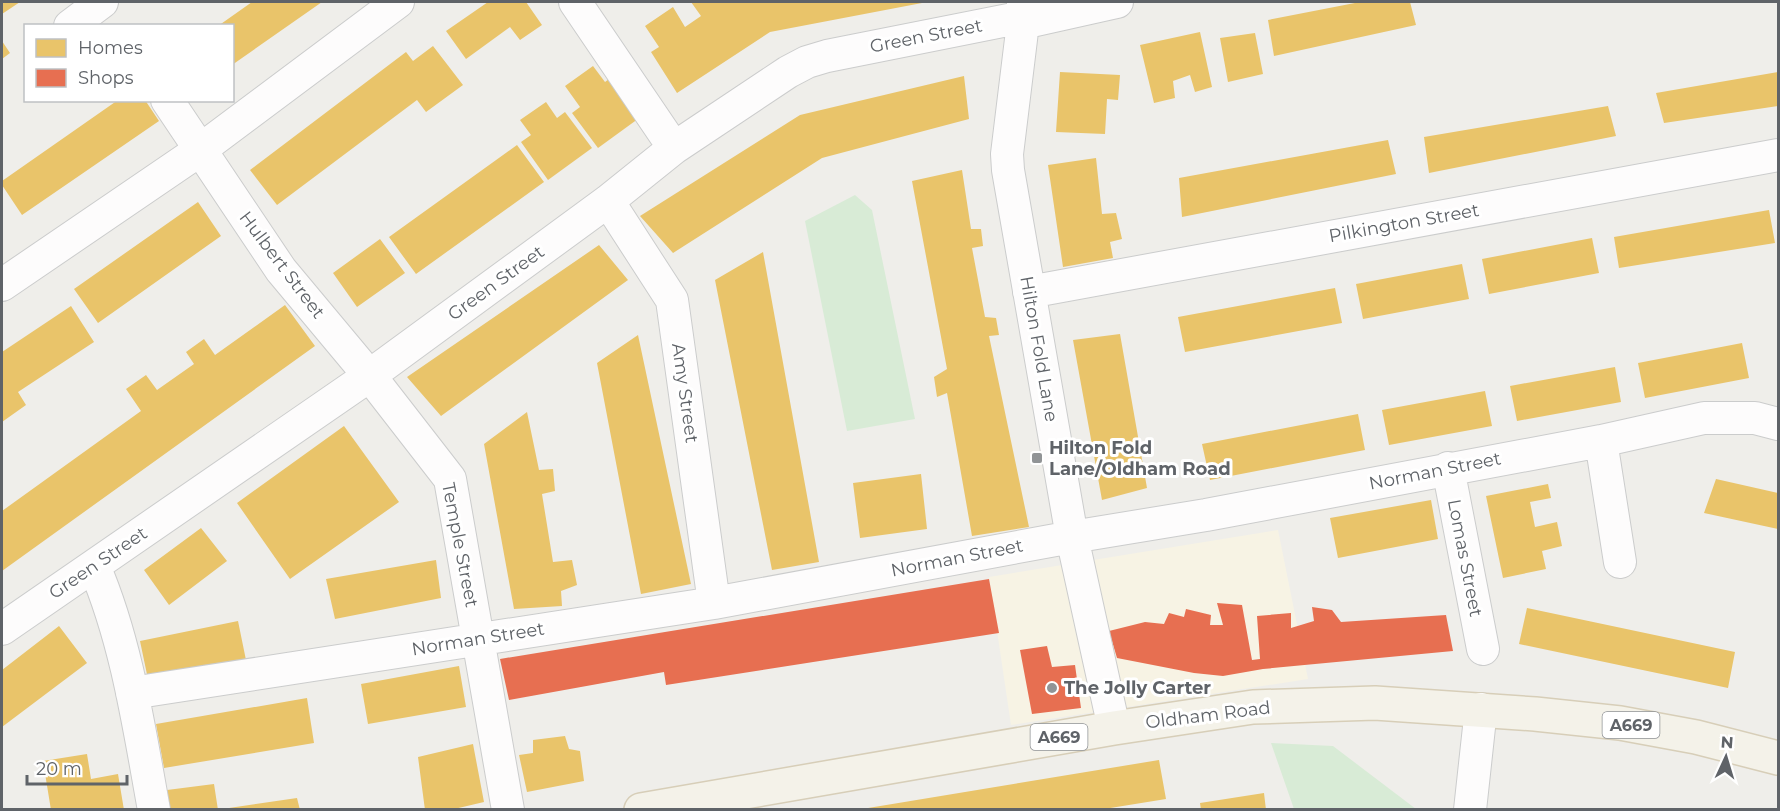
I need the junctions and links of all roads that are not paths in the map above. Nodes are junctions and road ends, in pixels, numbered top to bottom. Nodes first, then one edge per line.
1 (398, 2) edge
2 (575, 2) edge
3 (1117, 2) edge
4 (106, 10) edge
5 (1023, 14) edge
6 (74, 24) edge
7 (168, 102) edge
8 (675, 148) junction
9 (200, 150) junction
10 (1779, 155) edge
11 (608, 201) junction
12 (2, 285) edge
13 (1029, 292) junction
14 (369, 376) junction
15 (1779, 424) edge
16 (1601, 441) junction
17 (1448, 468) junction
18 (1072, 537) junction
19 (1620, 562) dead end
20 (94, 566) junction
21 (714, 603) junction
22 (2, 628) edge
23 (478, 639) junction
24 (1484, 649) dead end
25 (132, 693) junction
26 (1481, 709) junction
27 (1114, 728) junction
28 (1779, 758) edge
29 (700, 805) edge
30 (154, 810) edge
31 (508, 810) edge
32 (641, 810) edge
33 (1470, 810) edge

1 - 9 street
2 - 8 street
3 - 5 street, Green Street
4 - 6 street
5 - 8 street, Green Street
5 - 13 street, Hilton Fold Lane
7 - 9 street, Hulbert Street
8 - 11 street, Green Street
9 - 12 street
9 - 14 street, Hulbert Street
10 - 13 street, Pilkington Street
11 - 14 street, Green Street
11 - 21 street, Amy Street
13 - 18 street, Hilton Fold Lane
14 - 20 street, Green Street
14 - 23 street, Temple Street
15 - 16 street, Norman Street
16 - 17 street, Norman Street
16 - 19 street
17 - 18 street, Norman Street
17 - 24 street, Lomas Street
18 - 21 street, Norman Street
18 - 27 street, Hilton Fold Lane
20 - 22 street, Green Street
20 - 25 street
21 - 23 street, Norman Street
23 - 25 street, Norman Street
23 - 31 street, Temple Street
25 - 30 street
26 - 27 main road, Oldham Road / A669
26 - 28 main road, Oldham Road / A669
26 - 33 street
27 - 29 main road, Oldham Road / A669
29 - 32 main road, Oldham Road / A669

